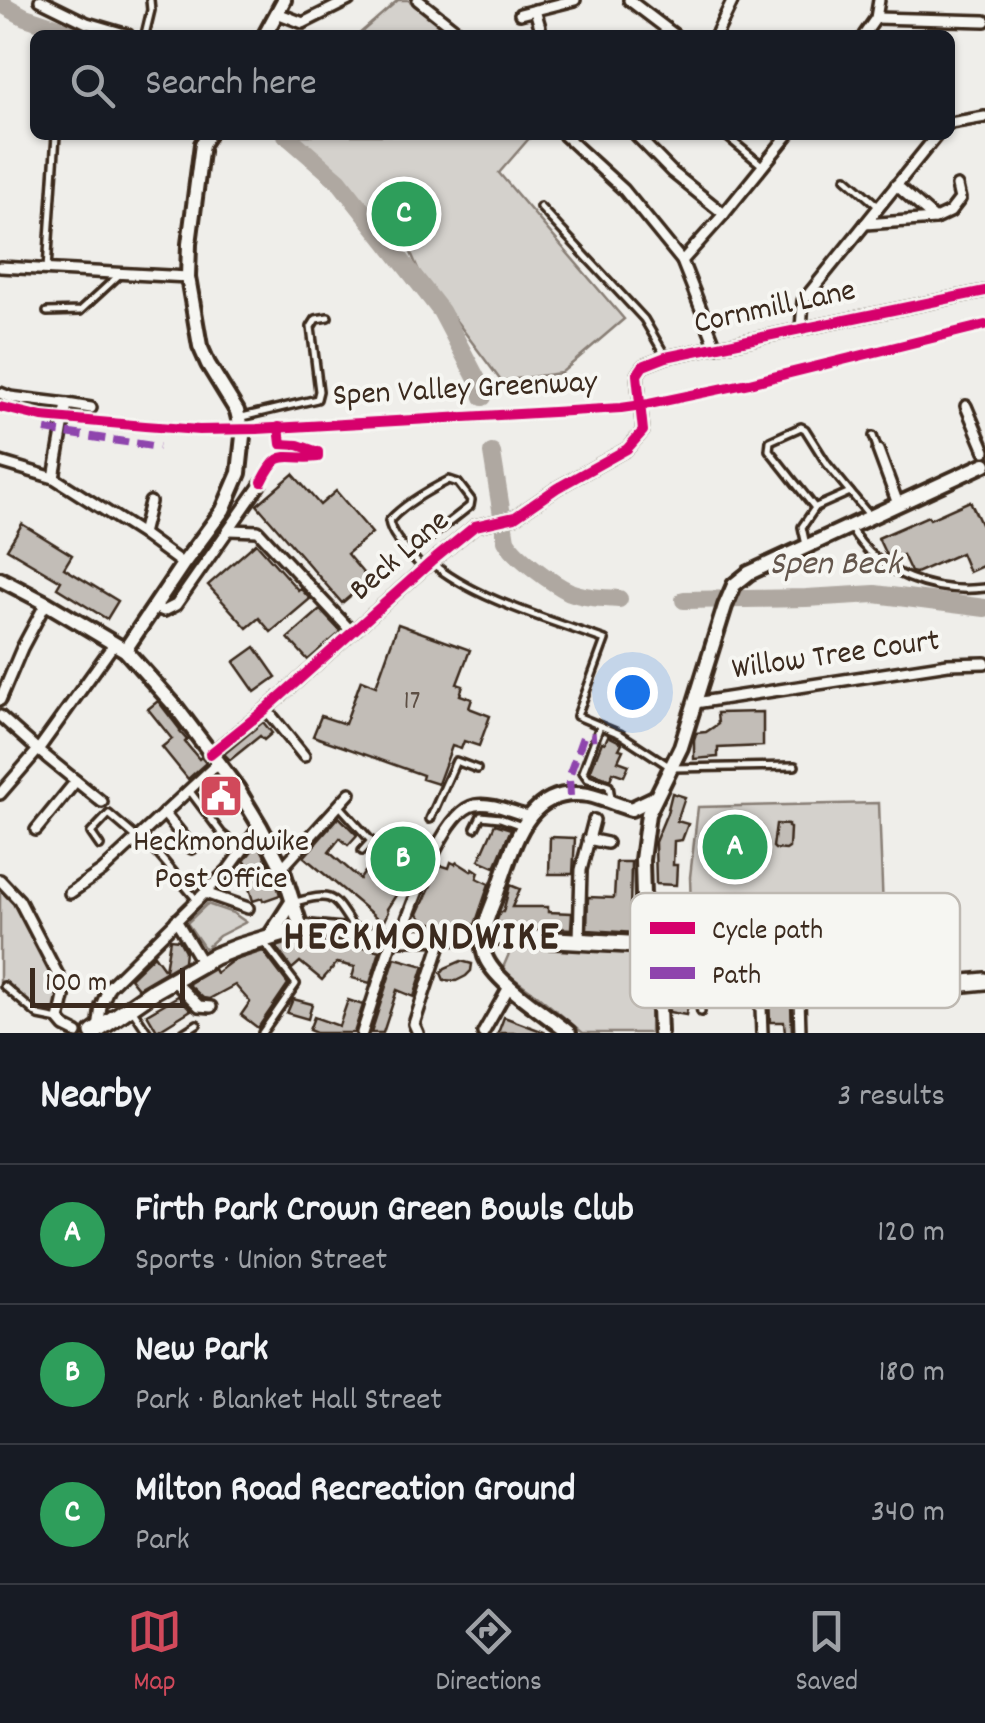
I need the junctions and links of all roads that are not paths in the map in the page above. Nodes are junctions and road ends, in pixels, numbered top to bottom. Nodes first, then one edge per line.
1 (40, 0) edge
2 (150, 0) edge
3 (284, 0) edge
4 (349, 0) edge
5 (418, 0) edge
6 (575, 0) edge
7 (629, 0) edge
8 (733, 0) edge
9 (880, 0) edge
10 (535, 10) junction
11 (277, 13) junction
12 (520, 14) dead end
13 (876, 18) junction
14 (303, 22) junction
15 (985, 22) edge
16 (540, 28) dead end
17 (111, 30) edge
18 (146, 30) edge
19 (268, 30) edge
20 (301, 30) edge
21 (456, 30) edge
22 (668, 30) edge
23 (718, 30) edge
24 (868, 30) edge
25 (985, 118) edge
26 (955, 121) edge
27 (56, 140) edge
28 (205, 140) edge
29 (569, 140) edge
30 (641, 140) edge
31 (731, 140) edge
32 (784, 140) edge
33 (933, 140) edge
34 (763, 166) junction
35 (846, 178) dead end
36 (896, 185) junction
37 (957, 186) dead end
38 (879, 207) junction
39 (540, 208) dead end
40 (724, 214) junction
41 (936, 220) junction
42 (865, 224) junction
43 (682, 261) junction
44 (0, 267) edge
45 (47, 270) junction
46 (120, 274) junction
47 (188, 277) junction
48 (985, 291) edge
49 (47, 312) dead end
50 (328, 317) dead end
51 (802, 329) junction
52 (716, 347) junction
53 (666, 357) junction
54 (0, 393) edge
55 (67, 404) junction
56 (966, 406) dead end
57 (91, 408) dead end
58 (239, 418) junction
59 (643, 431) joint
60 (872, 436) dead end
61 (878, 450) joint
62 (985, 452) edge
63 (0, 462) edge
64 (985, 464) edge
65 (54, 478) junction
66 (262, 482) dead end
67 (850, 492) junction
68 (150, 502) dead end
69 (898, 504) junction
70 (815, 508) junction
71 (871, 517) junction
72 (850, 526) junction
73 (230, 530) junction
74 (142, 534) junction
75 (806, 546) junction
76 (410, 553) junction
77 (183, 564) junction
78 (427, 565) junction
79 (0, 578) edge
80 (985, 588) edge
81 (46, 602) junction
82 (154, 607) junction
83 (352, 632) junction
84 (120, 647) junction
85 (985, 662) edge
86 (0, 700) edge
87 (695, 703) junction
88 (266, 709) junction
89 (0, 716) edge
90 (600, 726) junction
91 (38, 750) junction
92 (304, 756) dead end
93 (214, 759) junction
94 (794, 766) dead end
95 (672, 768) junction
96 (477, 769) dead end
97 (76, 781) junction
98 (188, 790) junction
99 (350, 793) dead end
100 (0, 794) edge
101 (654, 798) junction
102 (102, 802) dead end
103 (339, 805) junction
104 (618, 805) junction
105 (164, 813) junction
106 (430, 820) dead end
107 (594, 820) dead end
108 (525, 821) junction
109 (260, 826) junction
110 (476, 828) dead end
111 (36, 830) dead end
112 (139, 836) junction
113 (645, 836) junction
114 (588, 839) junction
115 (607, 842) dead end
116 (100, 846) dead end
117 (192, 848) dead end
118 (242, 850) junction
119 (362, 851) dead end
120 (282, 868) junction
121 (0, 880) edge
122 (70, 892) dead end
123 (643, 893) edge
124 (202, 897) junction
125 (292, 902) junction
126 (248, 908) dead end
127 (176, 920) junction
128 (301, 928) junction
129 (356, 934) junction
130 (443, 936) junction
131 (482, 936) junction
132 (266, 938) junction
133 (397, 938) junction
134 (579, 940) junction
135 (630, 944) edge
136 (202, 963) junction
137 (173, 980) junction
138 (985, 981) edge
139 (960, 983) edge
140 (4, 986) dead end
141 (509, 987) junction
142 (131, 1006) junction
143 (211, 1007) dead end
144 (701, 1008) edge
145 (761, 1008) edge
146 (799, 1008) edge
147 (702, 1012) dead end
148 (59, 1020) junction
149 (197, 1024) dead end
150 (98, 1032) edge
151 (77, 1033) edge
152 (148, 1033) edge
153 (182, 1033) edge
154 (262, 1033) edge
155 (362, 1033) edge
156 (417, 1033) edge
157 (483, 1033) edge
158 (569, 1033) edge
159 (762, 1033) edge
160 (800, 1033) edge

1 - 17 street
2 - 18 lane
3 - 11 street
4 - 14 street
5 - 21 street
6 - 10 street
7 - 22 street
8 - 23 street
9 - 13 street
10 - 12 street
10 - 16 street
11 - 14 street
11 - 19 street
13 - 15 street
13 - 24 street
14 - 20 street
25 - 26 street
27 - 45 lane
28 - 47 street
29 - 43 street
30 - 40 street
31 - 34 lane
32 - 34 street
33 - 36 street
34 - 40 street
35 - 38 lane
36 - 38 street
36 - 41 street
37 - 41 street
38 - 42 street
39 - 53 lane
40 - 43 street
41 - 42 street
42 - 51 street
43 - 52 street
44 - 45 street
45 - 46 street
46 - 47 street
46 - 49 lane
47 - 58 street
48 - 51 street, Cornmill Lane
50 - 58 lane
51 - 52 street, Cornmill Lane
52 - 53 street, Cornmill Lane
53 - 59 street, Cornmill Lane
54 - 55 street
55 - 57 street
55 - 65 street
56 - 62 street
58 - 77 street
59 - 78 street, Beck Lane
60 - 61 lane
61 - 69 street
63 - 65 street
64 - 69 street
65 - 74 street
66 - 73 street
67 - 70 lane
67 - 70 lane
67 - 71 lane
68 - 74 street
69 - 71 street
70 - 75 lane
71 - 72 street
72 - 75 street
72 - 80 lane
73 - 82 street
73 - 83 street
74 - 77 street
75 - 87 street
76 - 76 lane
76 - 78 lane
77 - 82 street
78 - 83 street, Beck Lane
78 - 90 lane
79 - 81 street
81 - 84 street
81 - 86 street
82 - 84 street
83 - 88 street, Beck Lane
84 - 91 street
84 - 93 street
85 - 87 street, Willow Tree Court
87 - 95 street
88 - 92 street
88 - 93 street, Beck Lane
89 - 91 street
90 - 95 lane
90 - 104 lane
91 - 97 street
91 - 100 street
93 - 98 street, Beck Lane
93 - 109 street
94 - 95 lane
95 - 101 street
96 - 106 lane
97 - 102 street
97 - 111 street
98 - 105 street, Beck Lane
98 - 118 lane
99 - 103 street
101 - 104 street
101 - 113 street
103 - 119 lane
103 - 120 street
104 - 108 street
104 - 113 street
105 - 112 street, Beck Lane
105 - 117 street
107 - 114 street
108 - 110 lane
108 - 131 street
108 - 133 street
109 - 118 street
109 - 120 street
112 - 116 lane
112 - 122 street, Beck Lane
112 - 124 lane
113 - 123 street
114 - 115 street
114 - 134 street
118 - 124 street
120 - 125 street
121 - 148 street
124 - 126 street
124 - 127 street
125 - 128 street
125 - 129 lane
125 - 132 street
127 - 136 street
127 - 150 street
128 - 129 main road
128 - 132 main road
129 - 133 main road
130 - 131 main road
130 - 133 main road
130 - 156 street
131 - 134 main road
131 - 141 street
132 - 136 main road
132 - 154 lane
133 - 155 street
134 - 135 main road
136 - 137 main road
137 - 142 main road
137 - 143 street
138 - 139 main road
140 - 148 lane
141 - 157 street
141 - 158 street
142 - 150 main road
142 - 152 lane
144 - 147 lane
145 - 159 street
146 - 160 street
148 - 151 street
149 - 153 lane

